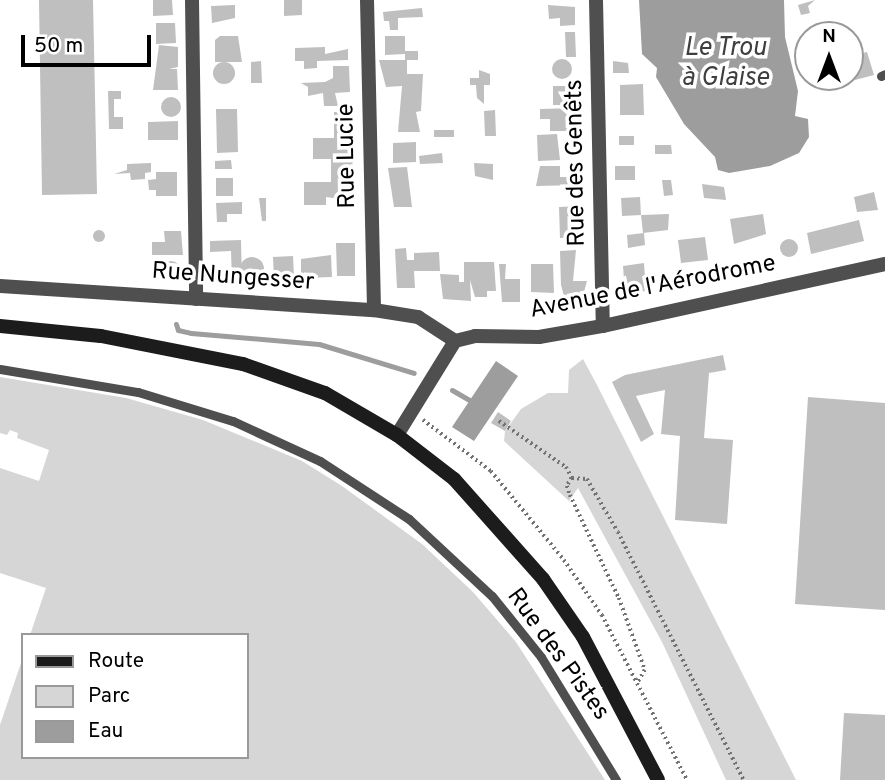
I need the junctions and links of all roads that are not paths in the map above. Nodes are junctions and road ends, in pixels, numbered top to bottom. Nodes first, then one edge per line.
1 (192, 0) edge
2 (367, 0) edge
3 (596, 0) edge
4 (885, 264) edge
5 (0, 286) edge
6 (196, 299) junction
7 (374, 310) junction
8 (0, 326) edge
9 (603, 326) junction
10 (455, 341) junction
11 (0, 369) edge
12 (397, 435) junction
13 (617, 780) edge
14 (657, 780) edge

1 - 6 street
2 - 7 street, Rue Lucie
3 - 9 street, Rue des Genêts
4 - 9 street, Avenue de l'Aérodrome
5 - 6 street, Rue Nungesser
6 - 7 street, Rue Nungesser
7 - 10 street, Rue Nungesser
8 - 12 main road
9 - 10 street, Avenue de l'Aérodrome
10 - 12 street
11 - 13 lane, Rue des Pistes
12 - 14 main road

